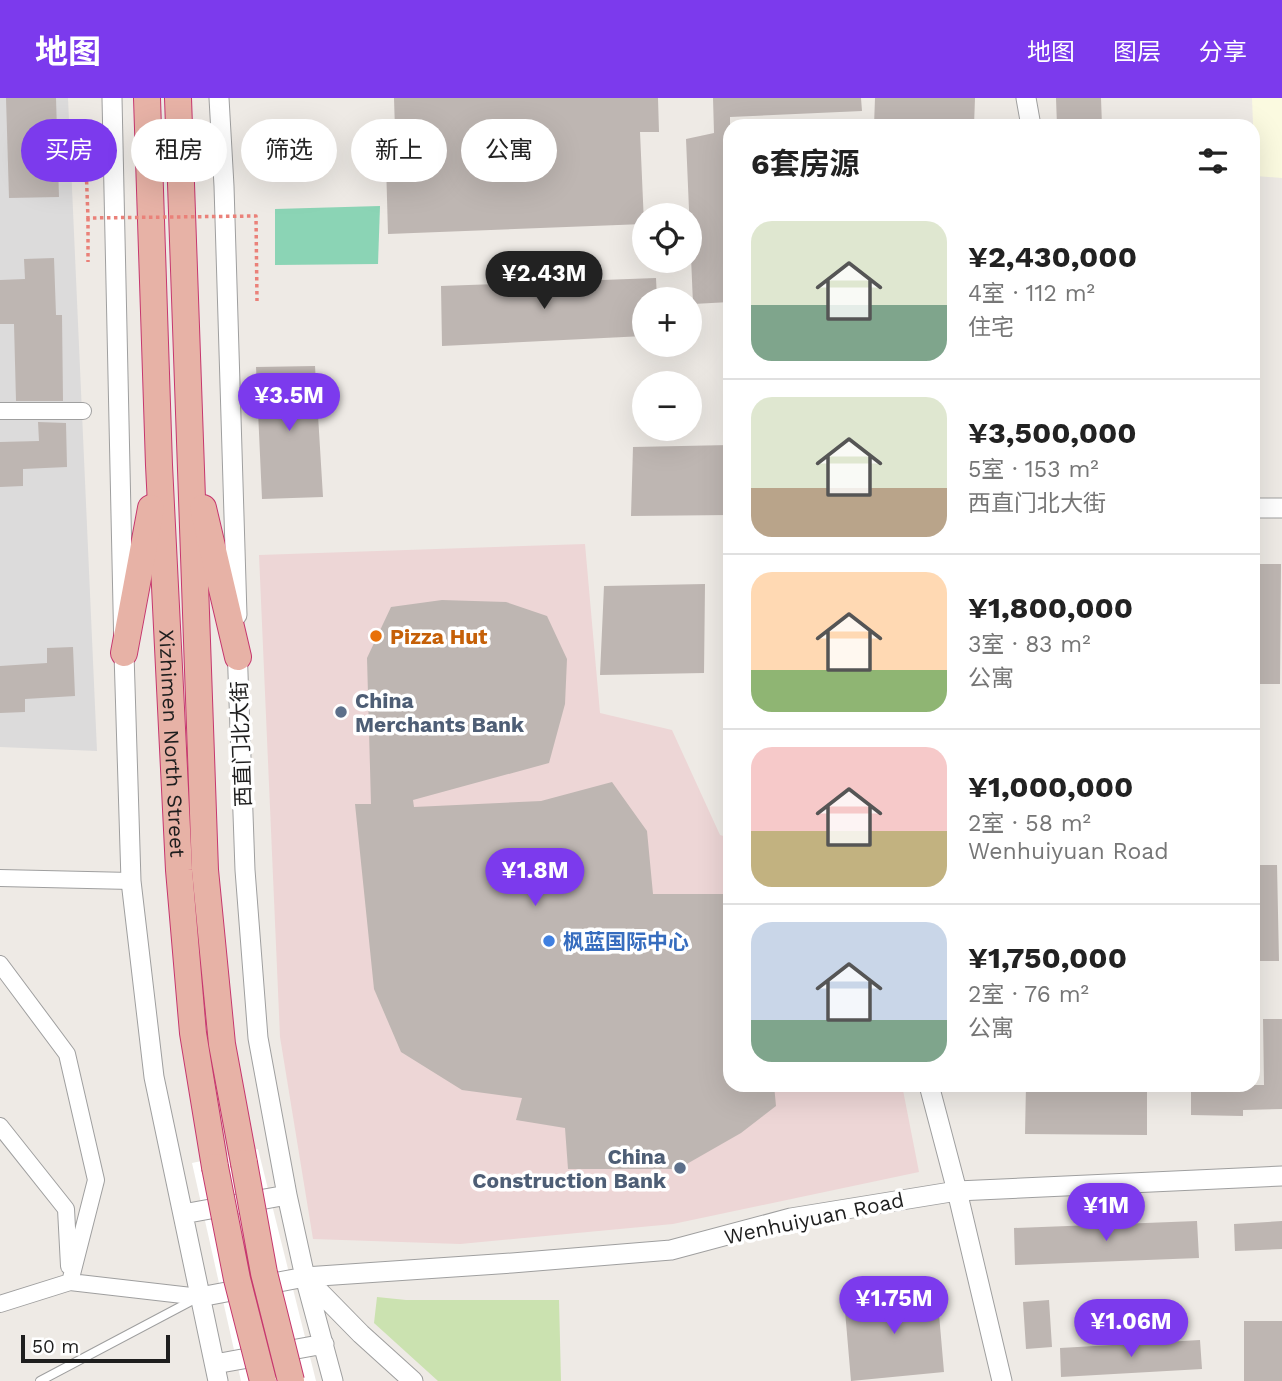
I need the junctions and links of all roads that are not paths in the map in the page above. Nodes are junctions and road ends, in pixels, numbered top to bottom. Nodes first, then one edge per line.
1 (112, 98) edge
2 (146, 98) edge
3 (178, 98) edge
4 (219, 98) edge
5 (1026, 98) edge
6 (1030, 119) edge
7 (0, 411) edge
8 (83, 411) dead end
9 (189, 449) junction
10 (159, 465) junction
11 (1260, 508) edge
12 (1282, 508) edge
13 (124, 653) junction
14 (238, 657) junction
15 (0, 878) edge
16 (131, 881) junction
17 (0, 964) edge
18 (931, 1092) edge
19 (0, 1126) edge
20 (1282, 1176) edge
21 (957, 1191) junction
22 (287, 1195) junction
23 (183, 1214) junction
24 (305, 1277) junction
25 (70, 1282) junction
26 (200, 1297) junction
27 (0, 1304) edge
28 (328, 1362) edge
29 (215, 1367) edge
30 (40, 1381) edge
31 (263, 1381) edge
32 (291, 1381) edge
33 (413, 1381) edge
34 (1002, 1381) edge

1 - 13 street
2 - 10 highway, Xizhimen North Street
3 - 9 highway, Xizhimen North Street
4 - 14 street, 西直门北大街
5 - 6 street
7 - 8 street
9 - 14 highway
9 - 32 highway, Xizhimen North Street, bridge
10 - 13 highway
10 - 31 highway, Xizhimen North Street, bridge
11 - 12 street
13 - 16 street
14 - 22 street, 西直门北大街
15 - 16 street
16 - 23 street
17 - 25 street
18 - 21 street
19 - 25 street
20 - 21 street, Wenhuiyuan Road
21 - 24 street, Wenhuiyuan Road
21 - 34 street
22 - 23 street
22 - 24 street, 西直门北大街
23 - 26 street
24 - 26 street, Wenhuiyuan Road
24 - 28 street, 西直门北大街
24 - 33 street
25 - 26 street
25 - 27 street
26 - 29 street
26 - 30 lane
28 - 29 street

